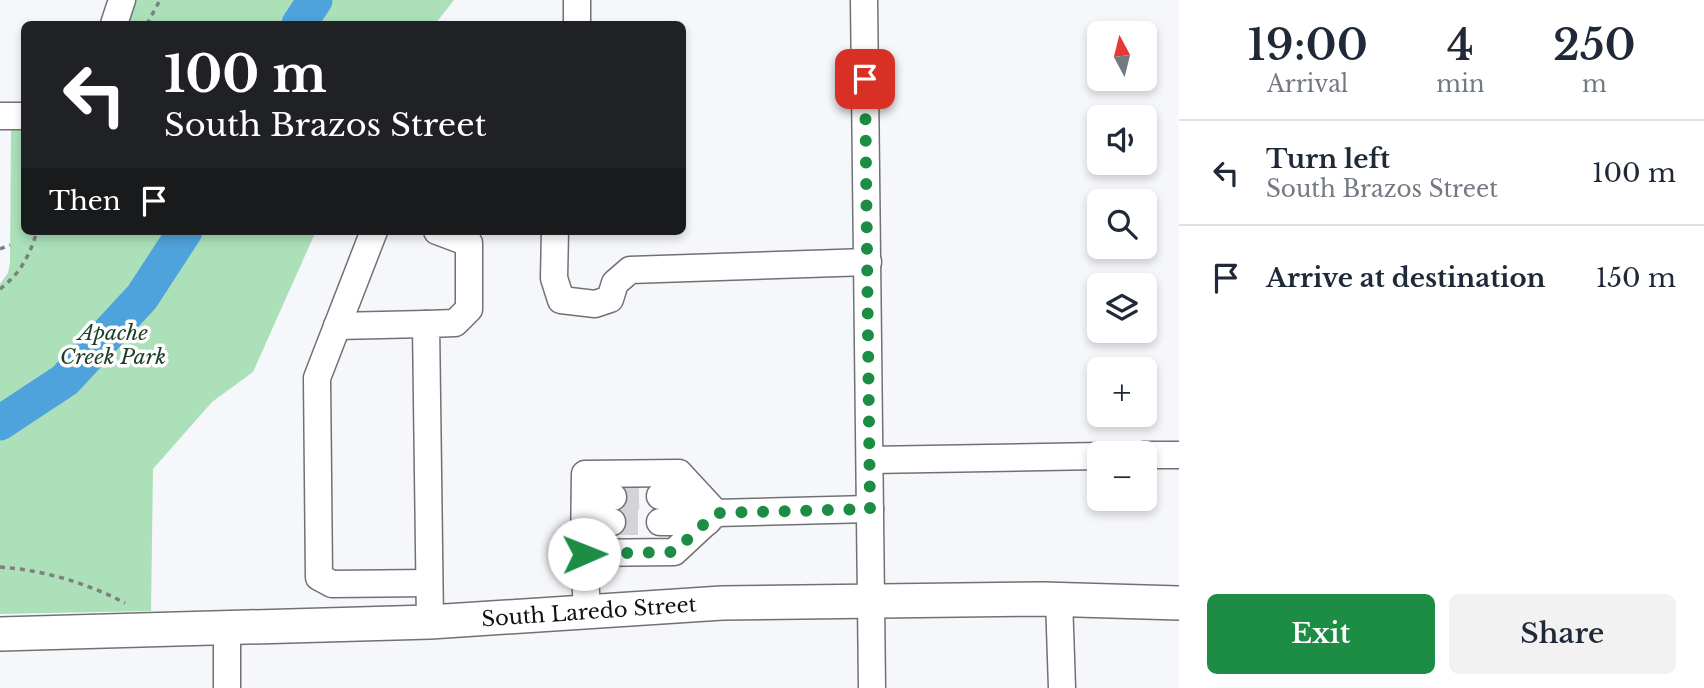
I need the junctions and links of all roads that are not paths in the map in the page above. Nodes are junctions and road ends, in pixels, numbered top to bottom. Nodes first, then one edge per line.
1 (122, 0) edge
2 (577, 0) edge
3 (864, 0) edge
4 (115, 21) edge
5 (578, 21) edge
6 (0, 116) edge
7 (21, 116) edge
8 (372, 235) edge
9 (448, 235) edge
10 (555, 235) edge
11 (868, 262) junction
12 (426, 324) junction
13 (337, 326) junction
14 (1179, 454) edge
15 (1157, 455) edge
16 (1087, 456) edge
17 (870, 460) junction
18 (612, 509) tunnel mouth
19 (660, 509) tunnel mouth
20 (870, 509) junction
21 (585, 510) junction
22 (708, 510) junction
23 (584, 554) junction
24 (429, 583) junction
25 (1059, 599) junction
26 (871, 602) junction
27 (1179, 603) edge
28 (587, 612) junction
29 (430, 622) junction
30 (227, 628) junction
31 (0, 634) edge
32 (227, 688) edge
33 (872, 688) edge
34 (1062, 688) edge

1 - 4 street
2 - 5 street
3 - 11 street
6 - 7 street
8 - 13 street
9 - 12 street
10 - 11 street
11 - 17 street
12 - 13 street
12 - 24 street
13 - 24 street
14 - 15 street
16 - 17 street
17 - 20 street
18 - 21 street
19 - 22 street
20 - 22 street
20 - 26 street
21 - 22 street
21 - 23 street
22 - 23 street
23 - 28 street
24 - 29 street
25 - 26 main road, South Laredo Street
25 - 27 main road, South Laredo Street
25 - 34 street
26 - 28 main road, South Laredo Street
26 - 33 street
28 - 29 main road, South Laredo Street
29 - 30 main road, South Laredo Street
30 - 31 main road, South Laredo Street
30 - 32 street

